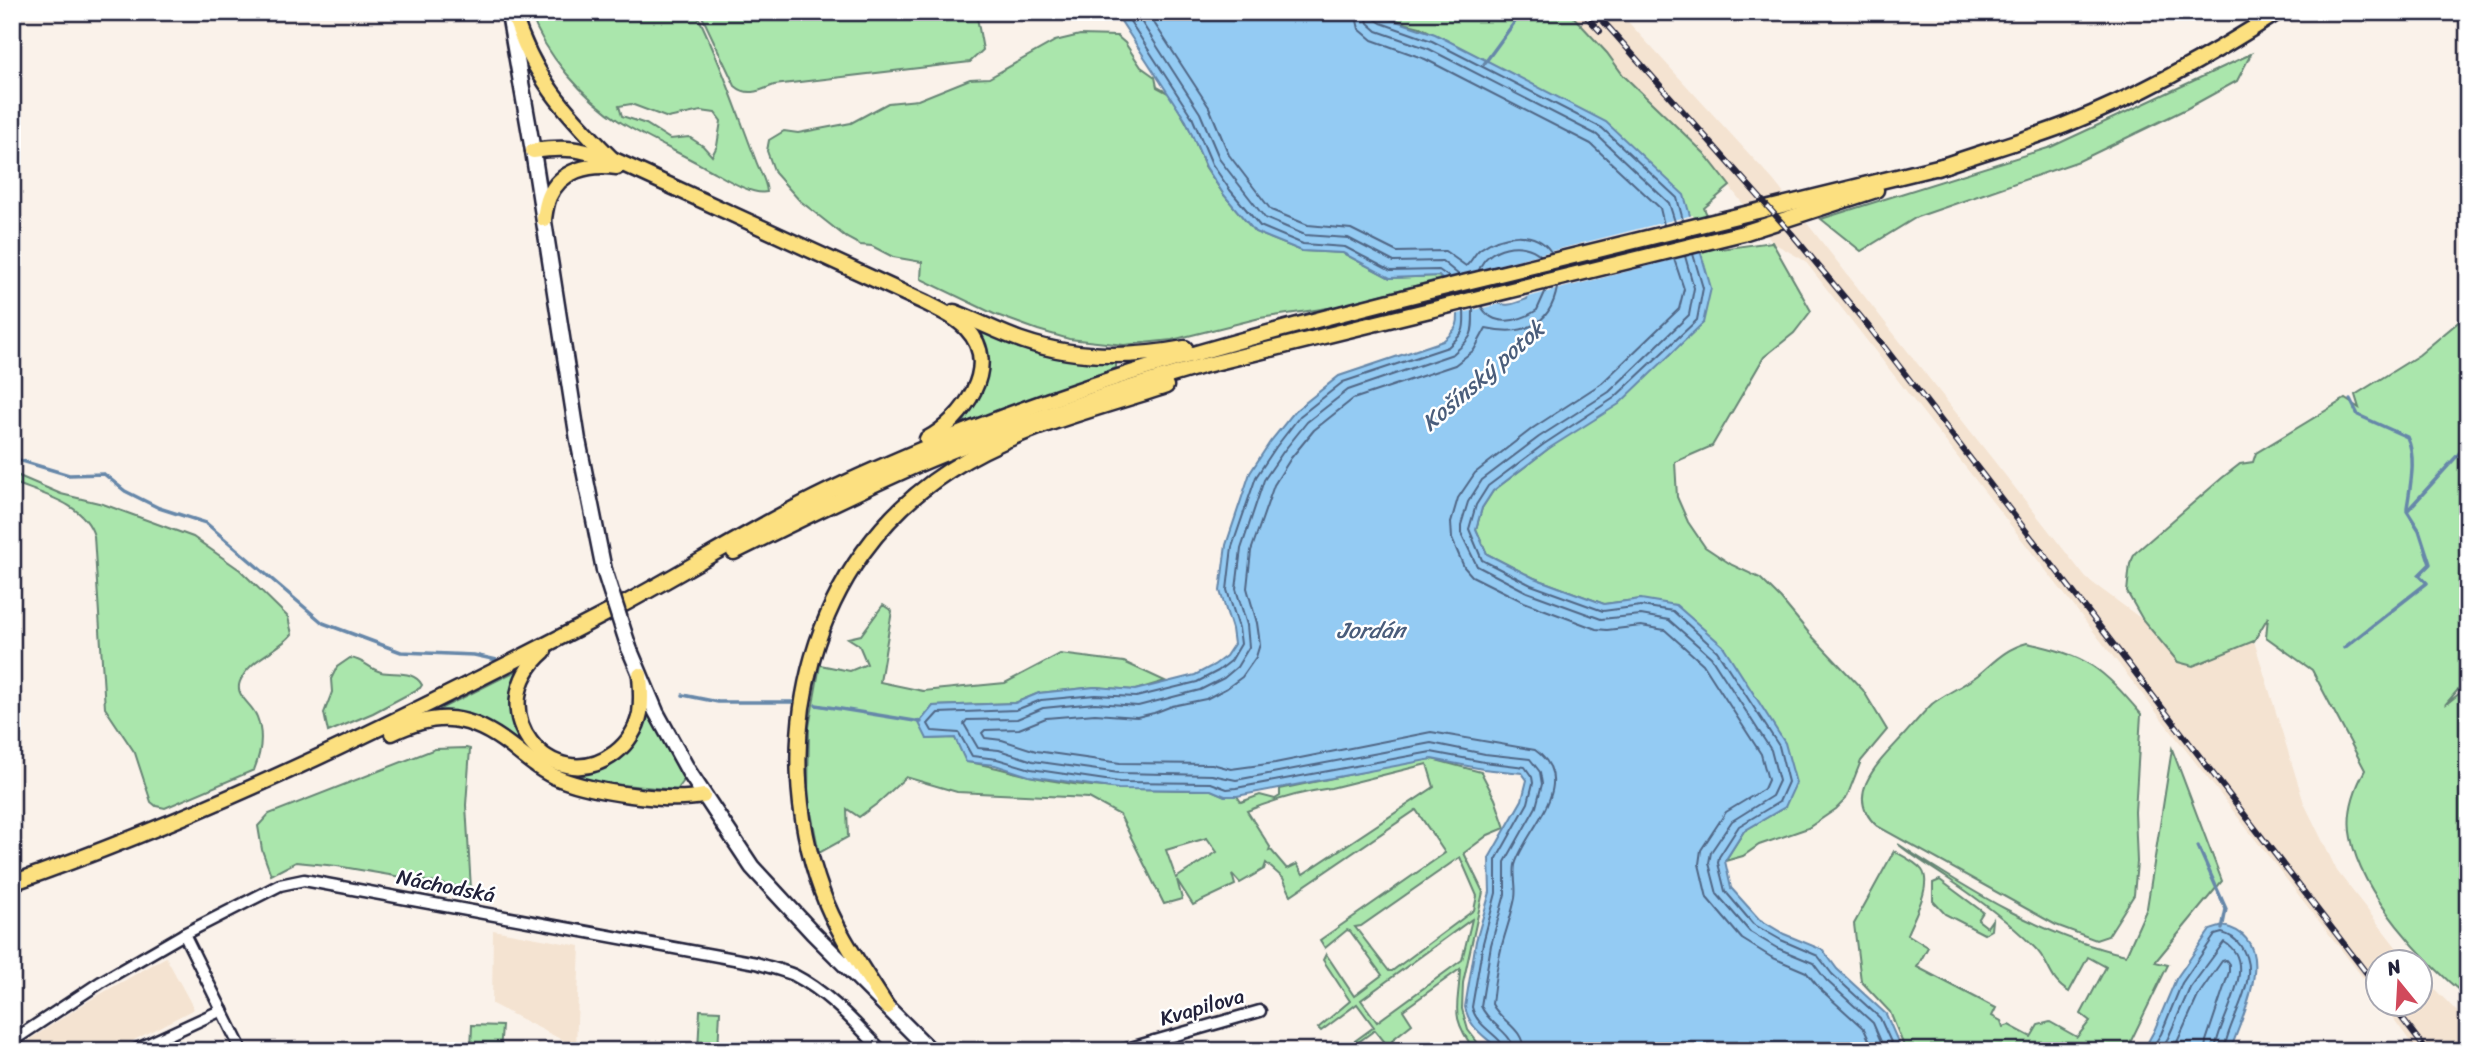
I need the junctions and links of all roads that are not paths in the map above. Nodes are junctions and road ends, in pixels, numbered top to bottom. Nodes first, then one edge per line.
1 (511, 12) edge
2 (2278, 12) edge
3 (533, 151) junction
4 (611, 159) junction
5 (1946, 165) junction
6 (636, 170) junction
7 (544, 219) junction
8 (926, 303) junction
9 (1259, 334) junction
10 (1267, 352) junction
11 (843, 485) junction
12 (653, 589) junction
13 (558, 639) junction
14 (640, 675) junction
15 (312, 761) junction
16 (703, 796) junction
17 (12, 883) edge
18 (184, 934) junction
19 (887, 1007) junction
20 (222, 1010) junction
21 (1260, 1011) dead end
22 (12, 1041) edge
23 (1154, 1041) junction
24 (147, 1047) edge
25 (132, 1051) edge
26 (242, 1051) edge
27 (882, 1051) edge
28 (931, 1051) edge
29 (1120, 1051) edge
30 (1164, 1051) edge

1 - 3 main road
1 - 4 main road
2 - 5 main road
3 - 4 main road
3 - 7 main road
4 - 6 main road
5 - 9 main road
5 - 10 main road
6 - 7 main road
6 - 8 main road
7 - 14 main road, bridge
8 - 9 main road
8 - 11 main road
9 - 11 main road
10 - 12 main road
10 - 19 main road
11 - 12 main road
12 - 13 main road
13 - 14 main road
13 - 15 main road
14 - 16 main road
15 - 16 main road
15 - 17 main road
16 - 19 main road
18 - 20 street
18 - 22 street, Náchodská
18 - 27 street, Náchodská
19 - 28 main road
20 - 24 street
20 - 26 street
21 - 23 street, Kvapilova
23 - 29 street, Kvapilova
23 - 30 street, Kvapilova
24 - 25 street

